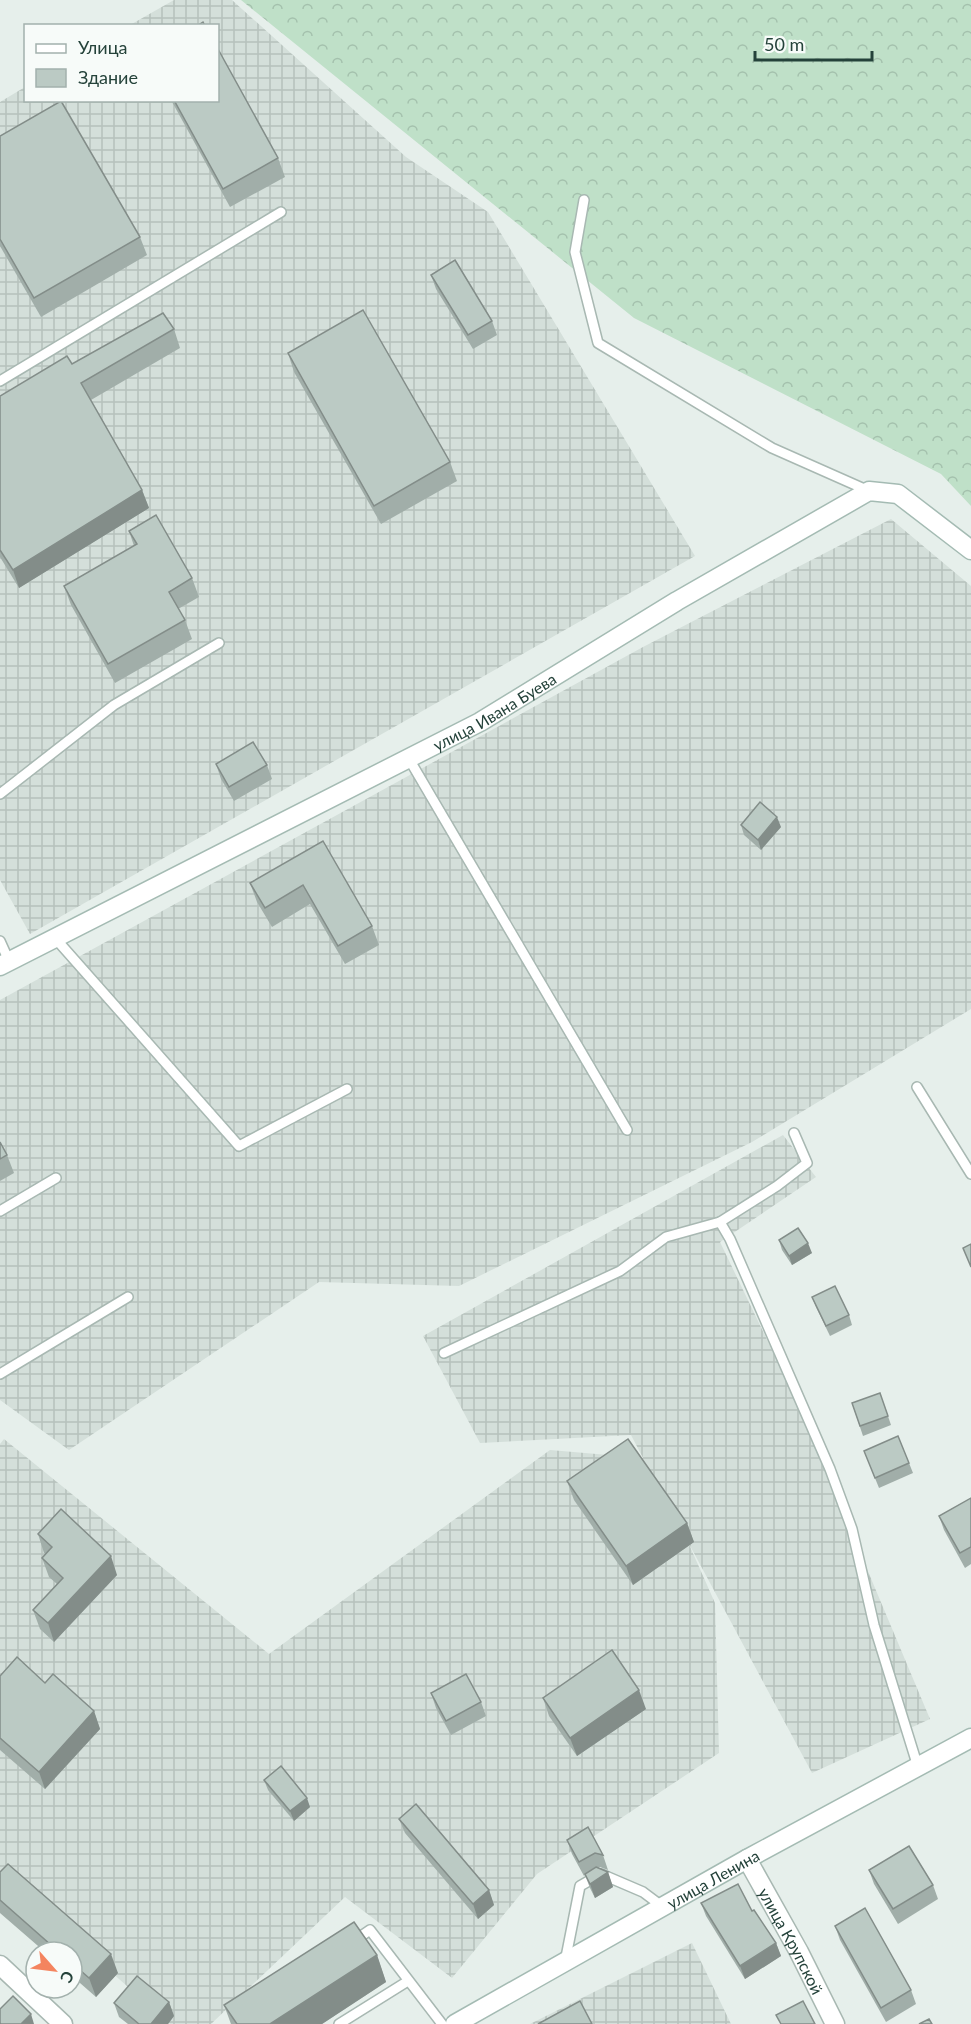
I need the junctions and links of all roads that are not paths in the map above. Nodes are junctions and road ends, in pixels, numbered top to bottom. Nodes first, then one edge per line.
1 (584, 200) dead end
2 (281, 212) dead end
3 (0, 381) edge
4 (869, 491) junction
5 (971, 550) edge
6 (219, 643) dead end
7 (409, 759) junction
8 (0, 794) edge
9 (55, 938) junction
10 (0, 941) edge
11 (4, 963) edge
12 (917, 1087) dead end
13 (347, 1089) dead end
14 (627, 1130) dead end
15 (794, 1133) dead end
16 (971, 1174) edge
17 (56, 1178) dead end
18 (0, 1211) edge
19 (720, 1222) junction
20 (128, 1297) dead end
21 (444, 1353) dead end
22 (0, 1374) edge
23 (971, 1738) edge
24 (918, 1767) junction
25 (747, 1859) junction
26 (663, 1907) junction
27 (342, 1949) edge
28 (565, 1962) junction
29 (0, 1965) edge
30 (408, 1981) junction
31 (63, 2024) edge
32 (339, 2024) edge
33 (442, 2024) edge
34 (455, 2024) edge
35 (835, 2024) edge

1 - 4 lane
2 - 3 lane
4 - 5 street
4 - 7 street, улица Ивана Буева
6 - 8 lane
7 - 9 street, улица Ивана Буева
7 - 14 lane
9 - 11 street, улица Ивана Буева
9 - 13 lane
10 - 11 lane
12 - 16 lane
15 - 19 lane
17 - 18 lane
19 - 21 lane
19 - 24 lane
20 - 22 lane
23 - 24 street, улица Ленина
24 - 25 street, улица Ленина
25 - 26 street, улица Ленина
25 - 35 street, улица Крупской
26 - 28 street, улица Ленина
26 - 28 lane
27 - 30 lane
28 - 34 street, улица Ленина
29 - 31 street
30 - 32 lane
30 - 33 lane

